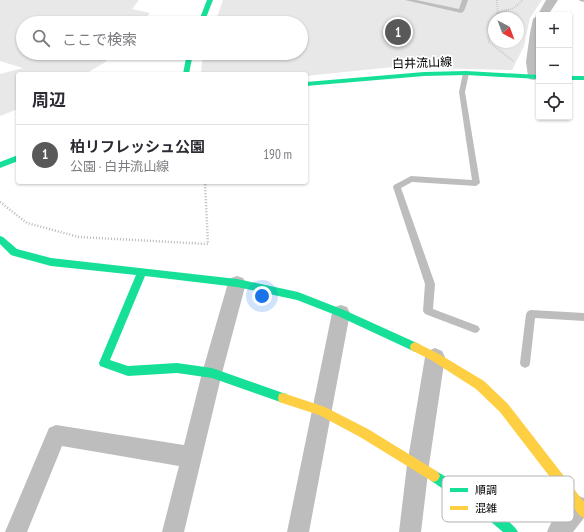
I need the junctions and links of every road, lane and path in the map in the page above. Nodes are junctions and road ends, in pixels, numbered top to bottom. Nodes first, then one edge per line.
1 (210, 0) edge
2 (408, 0) edge
3 (465, 0) edge
4 (497, 0) edge
5 (523, 0) edge
6 (552, 0) edge
7 (497, 12) edge
8 (500, 12) edge
9 (544, 12) edge
10 (204, 16) edge
11 (536, 37) edge
12 (496, 48) edge
13 (189, 60) edge
14 (514, 62) dead end
15 (186, 72) edge
16 (466, 74) junction
17 (536, 77) edge
18 (572, 78) edge
19 (584, 78) edge
20 (308, 84) edge
21 (16, 159) edge
22 (0, 165) edge
23 (205, 184) edge
24 (0, 202) edge
25 (0, 239) edge
26 (142, 272) junction
27 (237, 283) junction
28 (341, 313) junction
29 (584, 317) edge
30 (475, 329) dead end
31 (435, 357) junction
32 (525, 363) dead end
33 (212, 373) junction
34 (321, 411) junction
35 (191, 457) junction
36 (418, 465) junction
37 (556, 476) edge
38 (442, 481) edge
39 (574, 500) edge
40 (581, 510) edge
41 (500, 522) edge
42 (568, 522) edge
43 (16, 532) edge
44 (173, 532) edge
45 (298, 532) edge
46 (410, 532) edge
47 (512, 532) edge
48 (558, 532) edge

1 - 10 street
2 - 3 lane
4 - 7 path
5 - 8 path
6 - 9 street
11 - 17 street
12 - 14 path
13 - 15 street
16 - 17 street, 白井流山線
16 - 20 street, 白井流山線
16 - 30 lane
18 - 19 street
21 - 22 street
23 - 24 path
25 - 26 street
26 - 27 street
26 - 33 street
27 - 28 street
27 - 33 street
28 - 31 street
28 - 34 street
29 - 32 lane
31 - 36 street
31 - 37 street
33 - 34 street
33 - 35 street
34 - 36 street
34 - 45 street
35 - 43 street
35 - 44 street
36 - 38 street
36 - 46 street
39 - 40 street
41 - 47 street
42 - 48 street

